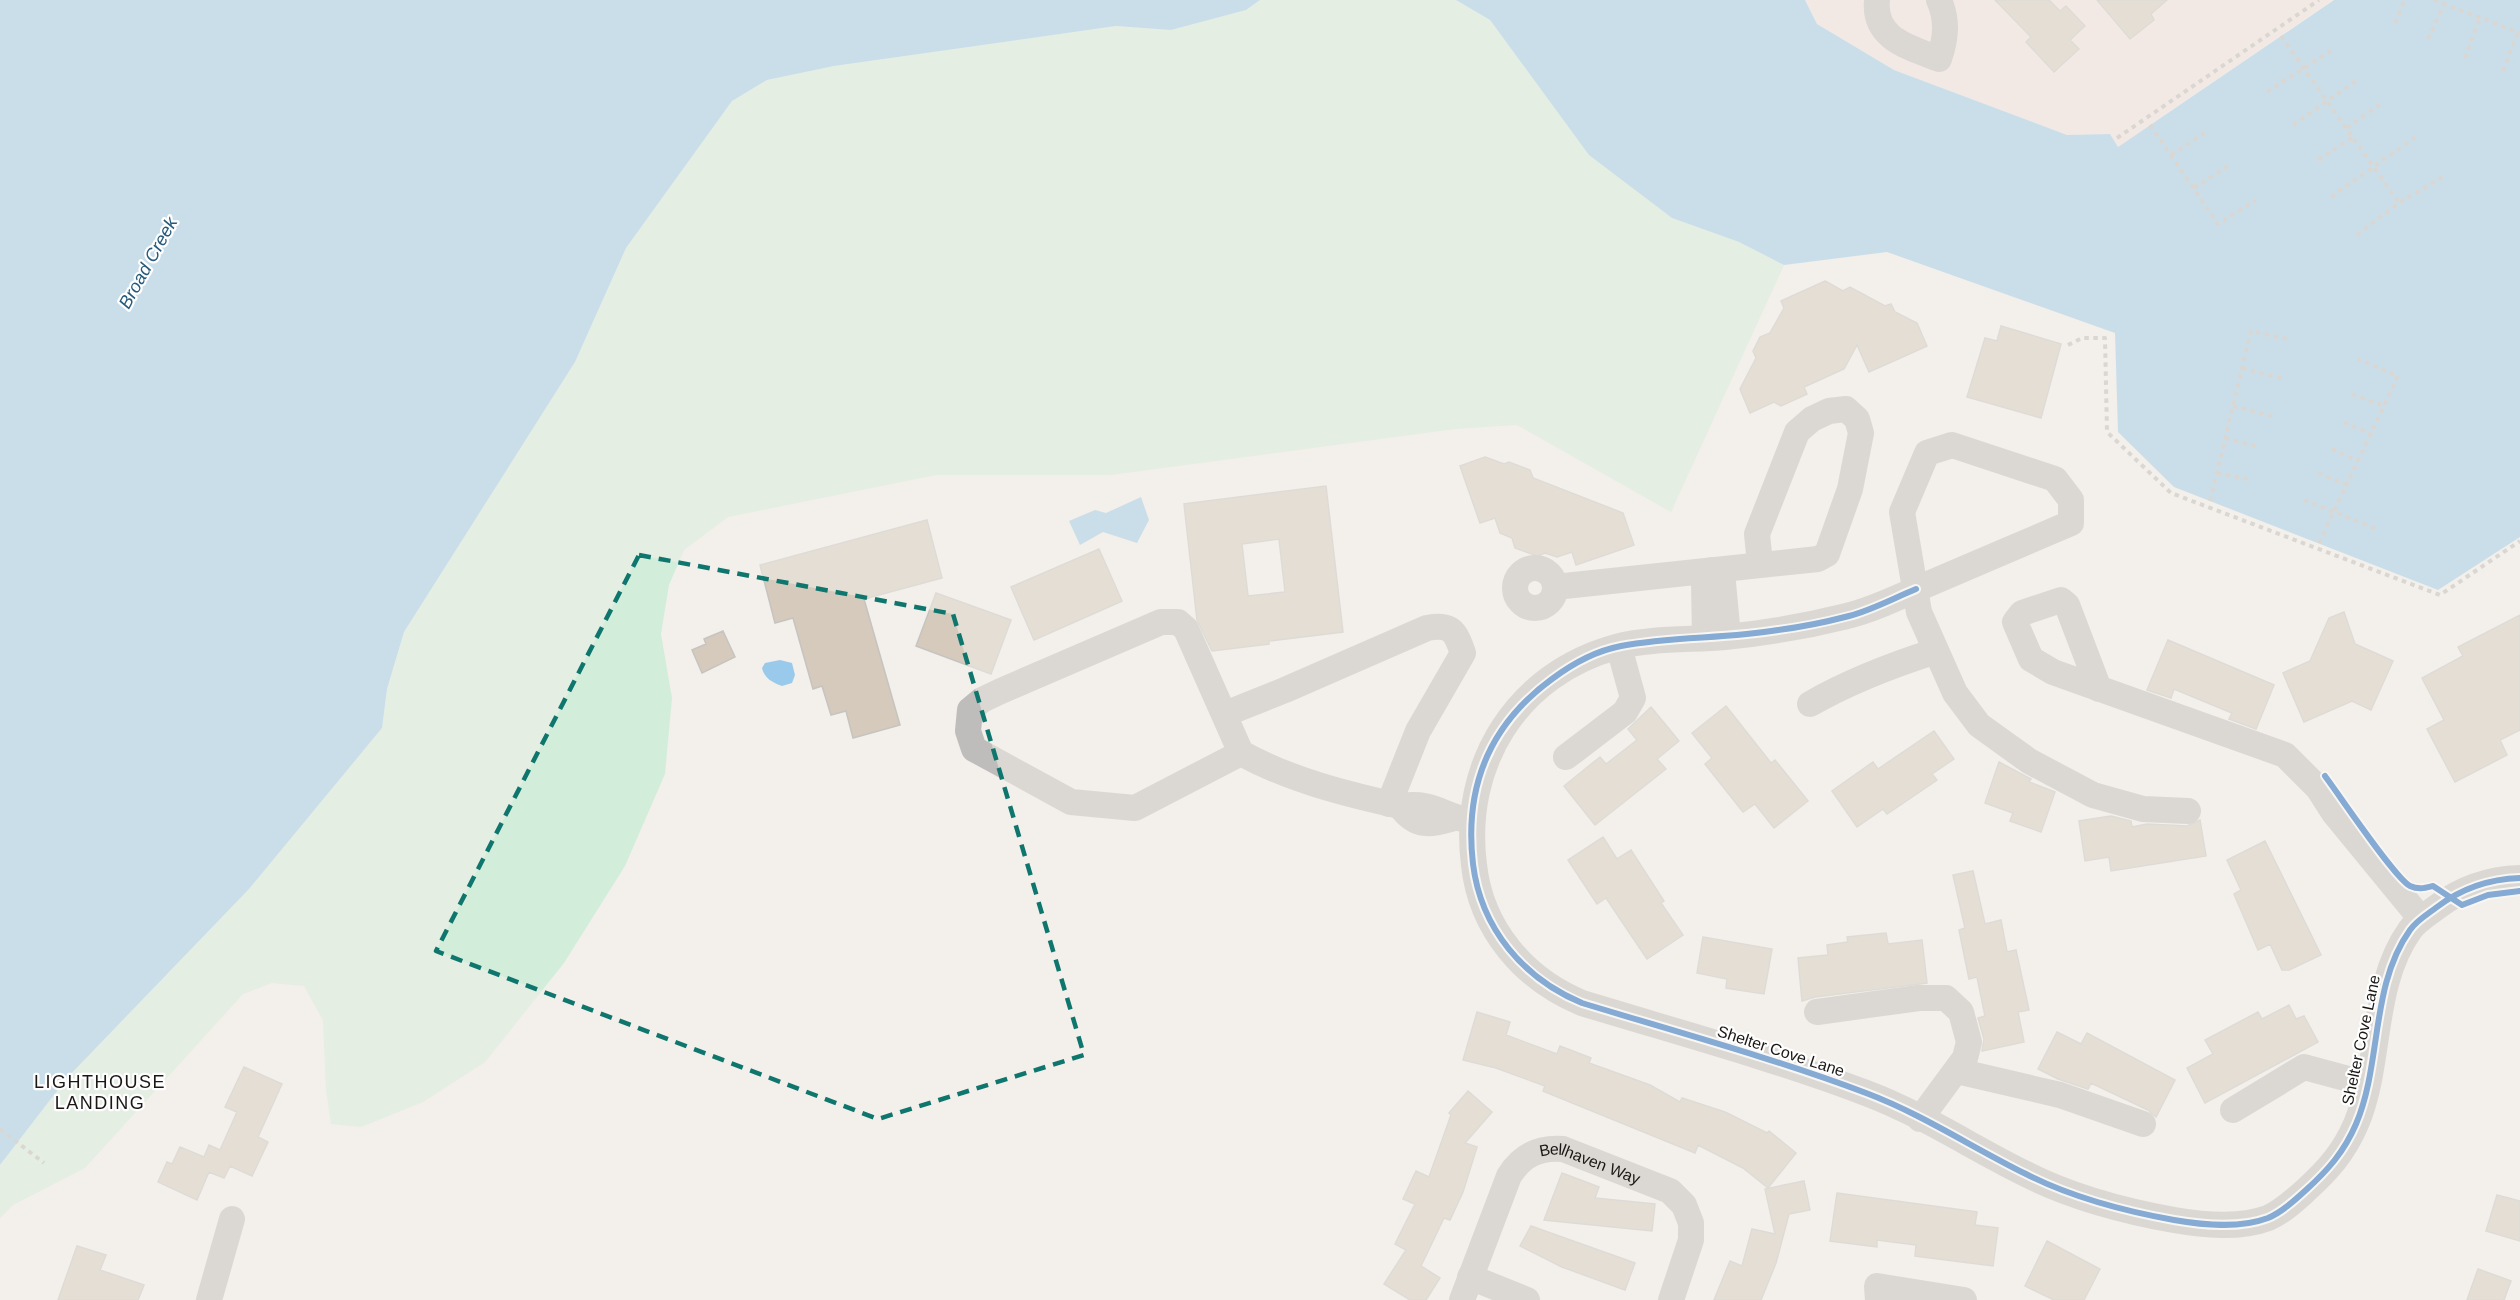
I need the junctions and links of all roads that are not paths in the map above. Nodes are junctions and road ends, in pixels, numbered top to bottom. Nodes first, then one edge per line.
1 (1877, 0) edge
2 (1939, 0) edge
3 (1760, 564) junction
4 (1712, 570) junction
5 (1555, 587) dead end
6 (1916, 589) junction
7 (1717, 637) junction
8 (1619, 646) junction
9 (1936, 651) junction
10 (2099, 689) dead end
11 (1810, 704) dead end
12 (1225, 714) junction
13 (1241, 753) junction
14 (1566, 757) dead end
15 (1395, 805) junction
16 (2188, 811) dead end
17 (1463, 820) junction
18 (2520, 878) edge
19 (2421, 919) junction
20 (1816, 1012) dead end
21 (1957, 1071) junction
22 (2367, 1084) junction
23 (2234, 1110) dead end
24 (1920, 1119) junction
25 (2143, 1124) dead end
26 (232, 1219) dead end
27 (1466, 1289) edge
28 (209, 1300) edge
29 (1527, 1300) edge
30 (1671, 1300) edge
31 (1878, 1300) edge
32 (1964, 1300) edge

1 - 2 street
3 - 3 street
3 - 4 street
4 - 5 street
4 - 7 street
6 - 6 street, Shelter Cove Lane
6 - 7 street, Shelter Cove Lane
6 - 9 street
7 - 8 street, Shelter Cove Lane
8 - 14 street
8 - 17 street, Shelter Cove Lane
9 - 11 street
9 - 16 street
10 - 19 street
12 - 13 street
12 - 13 street
12 - 15 street
13 - 15 street
15 - 17 street
17 - 24 street, Shelter Cove Lane
18 - 19 street, Shelter Cove Lane
19 - 22 street, Shelter Cove Lane
20 - 21 street
21 - 24 street
21 - 25 street
22 - 23 street
22 - 24 street, Shelter Cove Lane
26 - 28 street
27 - 29 street, Bellhaven Way
27 - 30 street, Bellhaven Way
31 - 32 street

